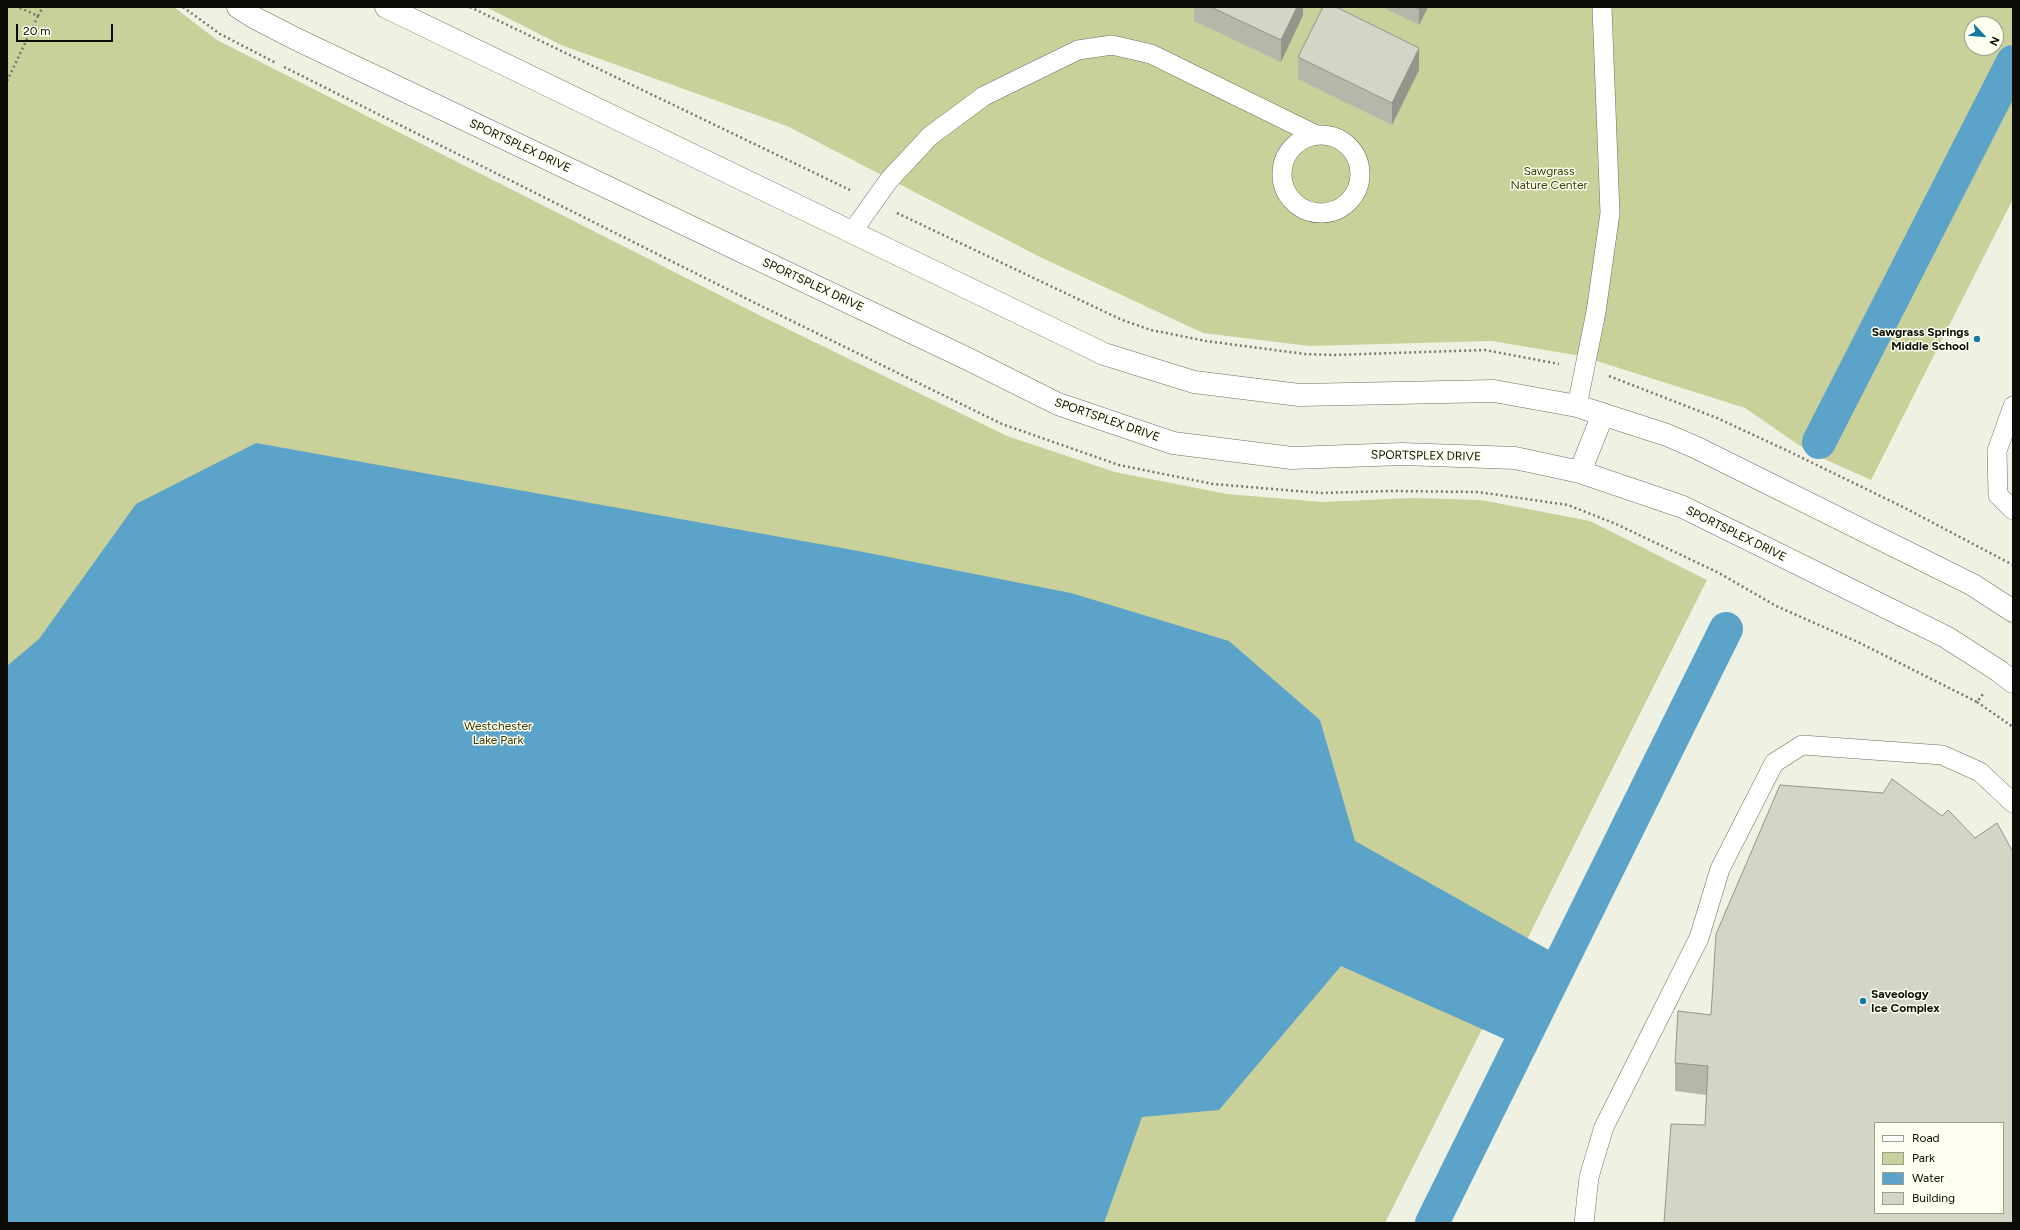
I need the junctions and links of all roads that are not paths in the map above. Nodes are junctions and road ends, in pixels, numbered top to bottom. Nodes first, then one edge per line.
1 (238, 7) edge
2 (386, 7) edge
3 (1602, 7) edge
4 (1316, 135) junction
5 (852, 232) junction
6 (1577, 406) junction
7 (2013, 406) edge
8 (1603, 414) junction
9 (1580, 472) junction
10 (2013, 510) edge
11 (2013, 611) edge
12 (2013, 682) edge
13 (2013, 803) edge
14 (1584, 1223) edge

1 - 9 street, SPORTSPLEX DRIVE
2 - 5 street
3 - 6 lane
4 - 4 lane
4 - 5 lane
5 - 6 street
6 - 8 street
7 - 10 lane
8 - 9 street
8 - 11 street
9 - 12 street, SPORTSPLEX DRIVE
13 - 14 lane

